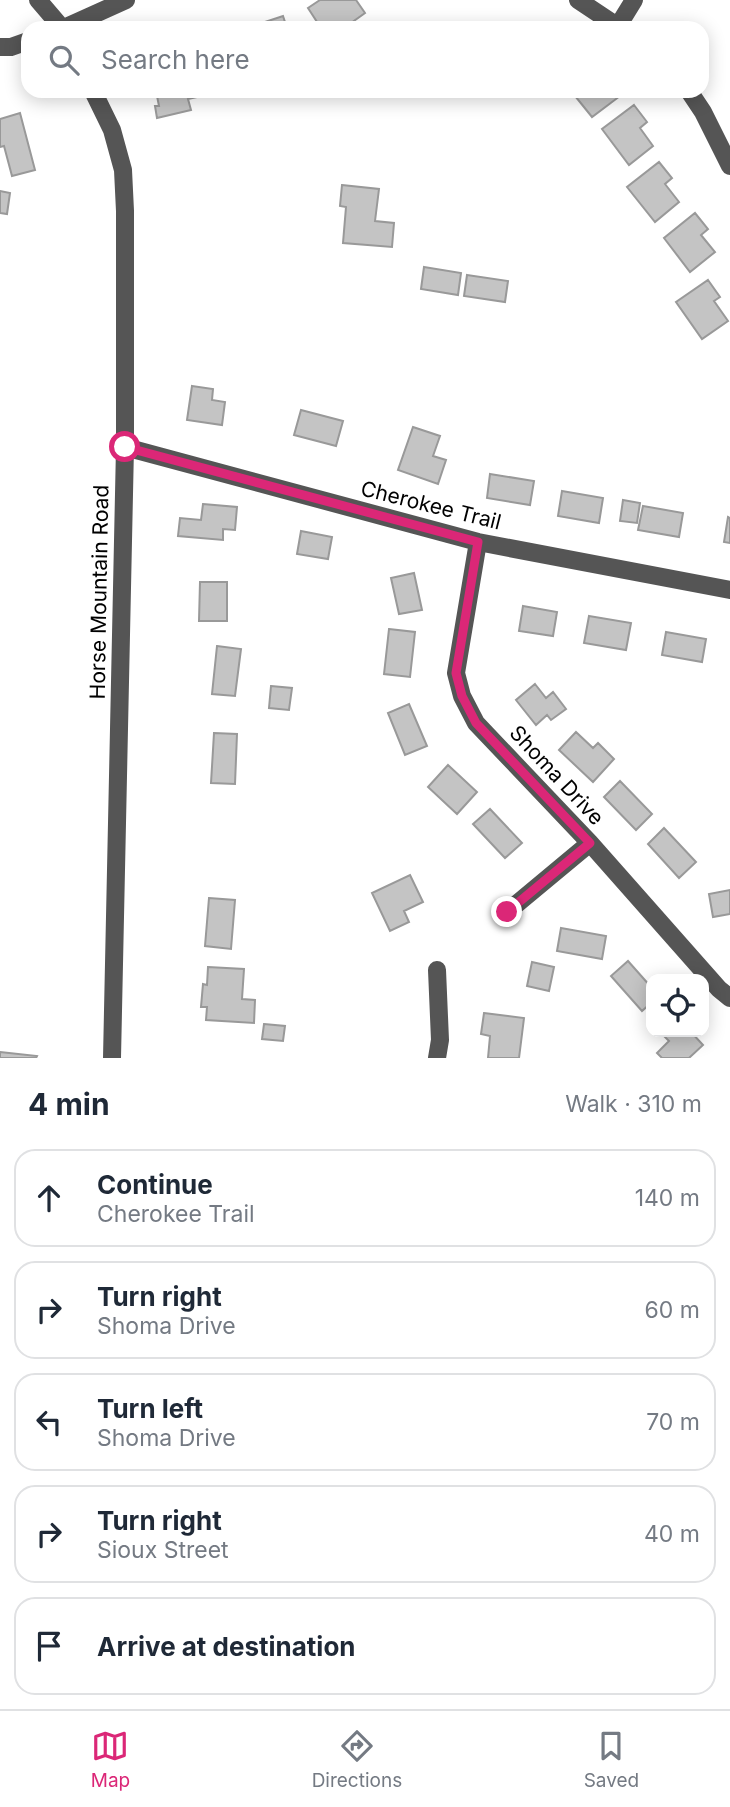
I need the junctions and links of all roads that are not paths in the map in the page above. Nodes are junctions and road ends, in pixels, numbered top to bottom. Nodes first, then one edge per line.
1 (38, 0) edge
2 (126, 0) edge
3 (578, 0) edge
4 (634, 0) edge
5 (57, 21) edge
6 (79, 21) edge
7 (610, 21) edge
8 (622, 21) edge
9 (21, 43) edge
10 (0, 47) edge
11 (96, 98) edge
12 (694, 98) edge
13 (730, 166) edge
14 (125, 447) junction
15 (478, 542) junction
16 (730, 590) edge
17 (590, 843) junction
18 (507, 912) dead end
19 (438, 970) dead end
20 (726, 989) edge
21 (112, 1058) edge
22 (437, 1058) edge

1 - 5 street
2 - 6 street
3 - 7 street
4 - 8 street
9 - 10 street
11 - 14 street, Horse Mountain Road
12 - 13 street
14 - 15 street, Cherokee Trail
14 - 21 street, Horse Mountain Road
15 - 16 street, Cherokee Trail
15 - 17 street, Shoma Drive
17 - 18 street
17 - 20 street, Shoma Drive
19 - 22 street

